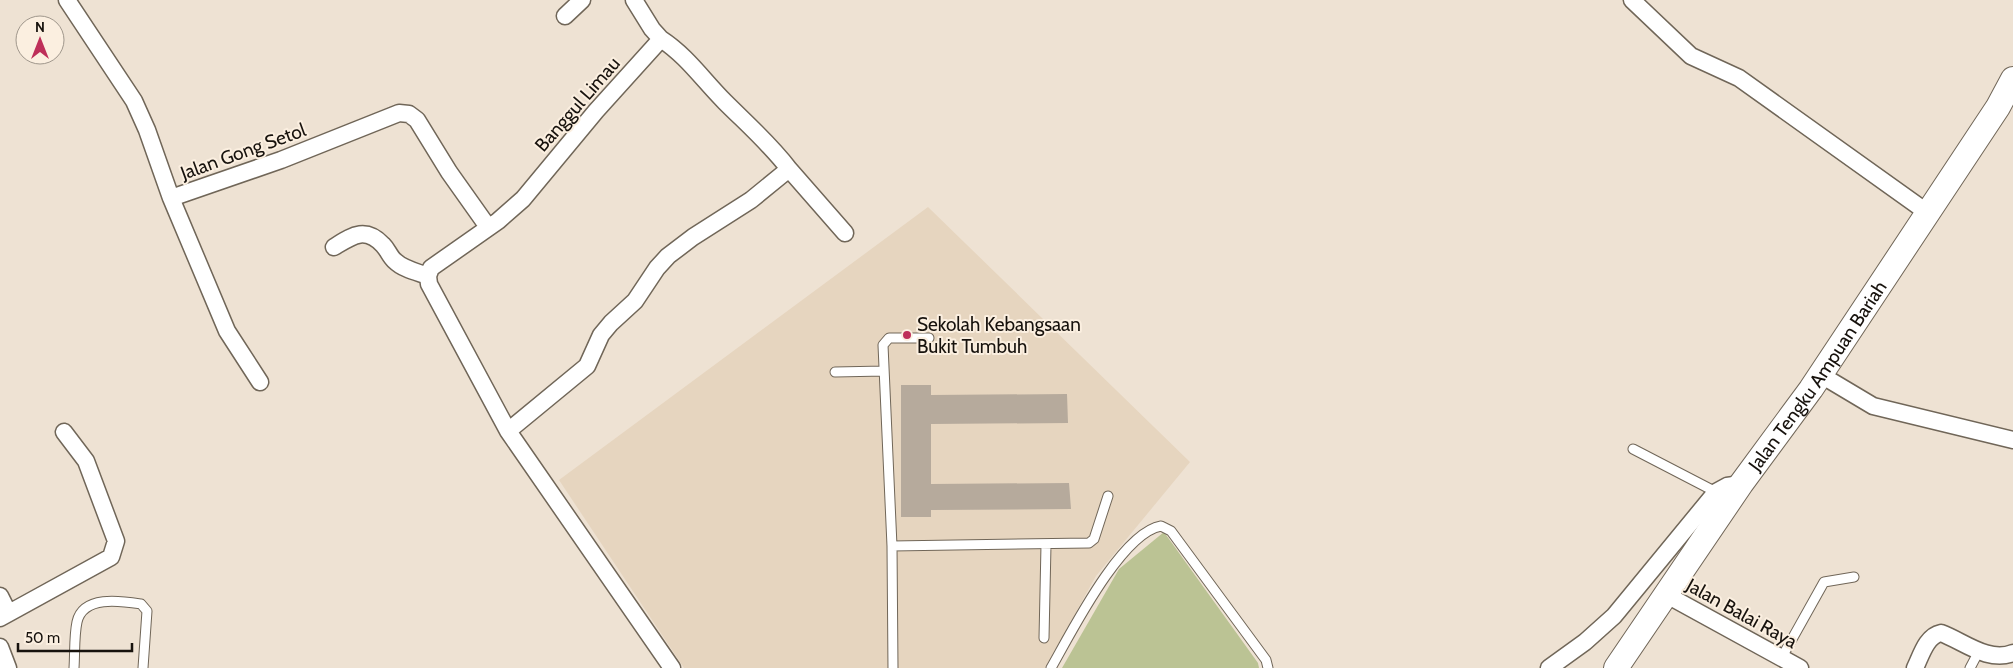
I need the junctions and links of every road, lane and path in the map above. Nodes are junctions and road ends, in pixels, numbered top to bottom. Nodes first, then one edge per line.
1 (66, 0) edge
2 (582, 0) edge
3 (634, 0) edge
4 (1632, 0) edge
5 (565, 16) dead end
6 (661, 39) junction
7 (2013, 79) edge
8 (789, 169) junction
9 (171, 198) junction
10 (1928, 213) junction
11 (488, 227) junction
12 (845, 233) dead end
13 (334, 248) dead end
14 (428, 276) junction
15 (929, 338) dead end
16 (884, 371) junction
17 (835, 372) dead end
18 (1821, 375) junction
19 (260, 382) dead end
20 (508, 431) junction
21 (64, 432) dead end
22 (2013, 440) edge
23 (1632, 449) dead end
24 (1741, 484) junction
25 (1716, 492) junction
26 (1108, 496) dead end
27 (1046, 544) junction
28 (892, 546) junction
29 (1854, 577) dead end
30 (1665, 594) junction
31 (0, 596) edge
32 (4, 615) edge
33 (1044, 638) dead end
34 (0, 646) edge
35 (1979, 651) junction
36 (2013, 654) edge
37 (1782, 657) junction
38 (8, 668) edge
39 (74, 668) edge
40 (143, 668) edge
41 (672, 668) edge
42 (893, 668) edge
43 (1051, 668) edge
44 (1268, 668) edge
45 (1549, 668) edge
46 (1616, 668) edge
47 (1800, 668) edge
48 (1915, 668) edge
49 (1970, 668) edge

1 - 9 street, Jalan Gong Setol
2 - 5 street
3 - 6 street
4 - 10 street
6 - 8 street
6 - 11 street, Banggul Limau
7 - 10 main road, Jalan Tengku Ampuan Bariah
8 - 12 street
8 - 20 street
9 - 11 street, Jalan Gong Setol
9 - 19 street
10 - 18 main road, Jalan Tengku Ampuan Bariah
11 - 14 street, Banggul Limau
13 - 14 street
14 - 20 street
15 - 16 lane
16 - 17 lane
16 - 28 lane
18 - 22 street
18 - 24 main road, Jalan Tengku Ampuan Bariah
20 - 41 street
21 - 32 street
23 - 25 lane
24 - 25 street
24 - 30 main road, Jalan Tengku Ampuan Bariah
25 - 45 street
26 - 27 lane
27 - 28 lane
27 - 33 lane
28 - 42 lane
29 - 37 lane
30 - 37 street, Jalan Balai Raya
30 - 46 main road, Jalan Tengku Ampuan Bariah
31 - 32 street
34 - 38 street
35 - 36 street
35 - 48 street
35 - 49 lane
37 - 47 street, Jalan Balai Raya
39 - 40 lane
43 - 44 lane

